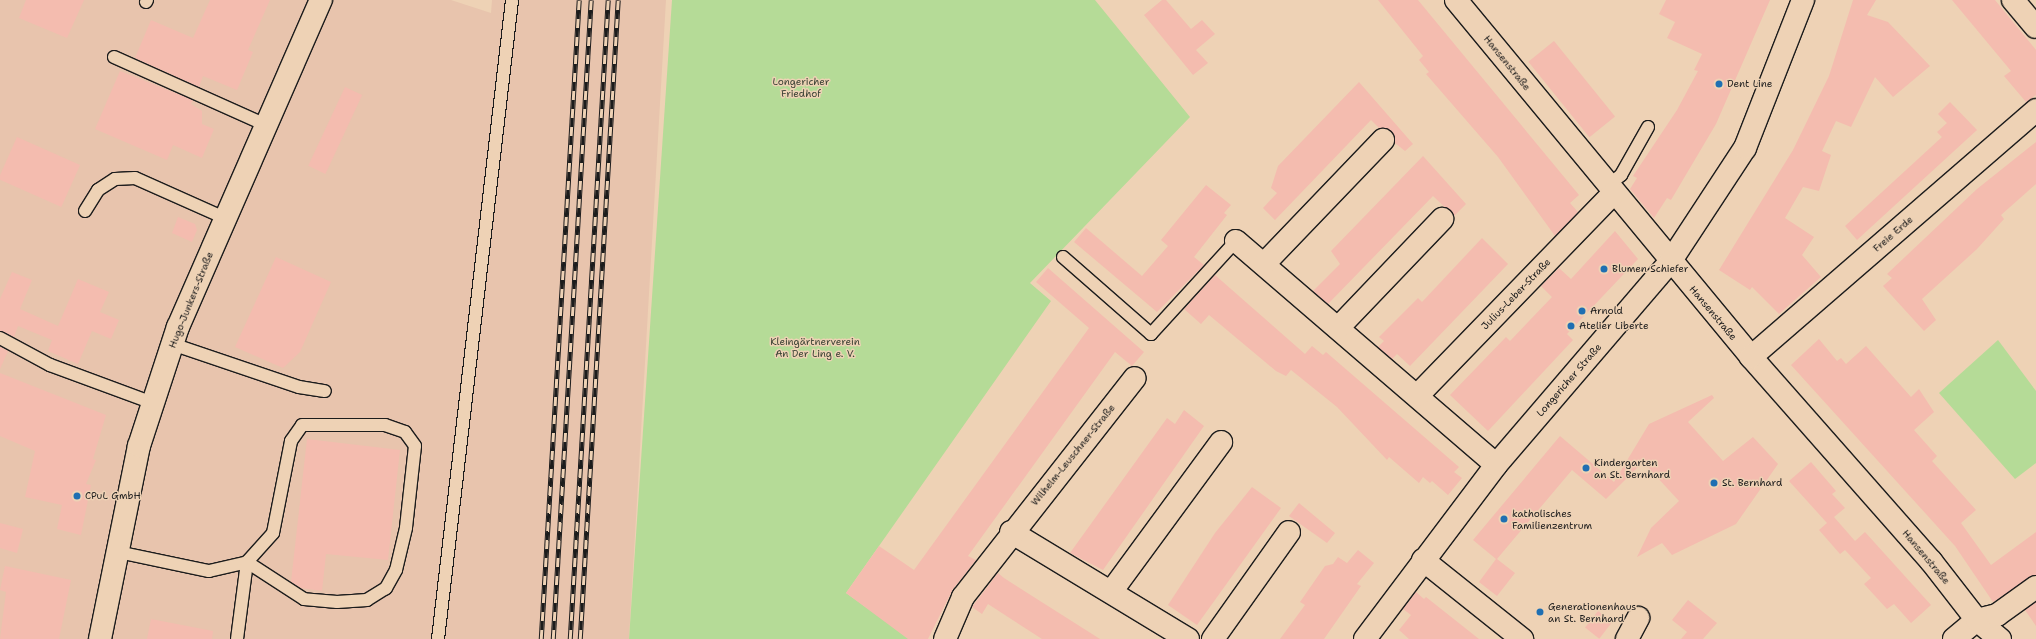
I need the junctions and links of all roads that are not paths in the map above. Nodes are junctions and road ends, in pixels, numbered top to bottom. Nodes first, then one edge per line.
1 (321, 0) edge
2 (512, 0) edge
3 (1456, 0) edge
4 (1803, 0) edge
5 (2013, 0) edge
6 (2036, 27) edge
7 (114, 57) dead end
8 (2036, 110) edge
9 (266, 125) junction
10 (1648, 127) dead end
11 (1383, 140) dead end
12 (1610, 190) junction
13 (85, 211) dead end
14 (226, 218) junction
15 (1442, 219) dead end
16 (1236, 241) joint
17 (1063, 257) dead end
18 (1670, 262) junction
19 (1264, 264) junction
20 (1338, 328) junction
21 (0, 338) edge
22 (172, 344) junction
23 (1751, 357) junction
24 (1135, 378) dead end
25 (325, 390) dead end
26 (1418, 395) junction
27 (153, 403) junction
28 (1221, 442) dead end
29 (1496, 465) junction
30 (1011, 532) junction
31 (1289, 532) dead end
32 (118, 552) junction
33 (1423, 560) junction
34 (248, 562) junction
35 (2036, 587) edge
36 (1111, 592) junction
37 (1638, 618) dead end
38 (1978, 620) junction
39 (100, 639) edge
40 (237, 639) edge
41 (438, 639) edge
42 (945, 639) edge
43 (1188, 639) edge
44 (1213, 639) edge
45 (1365, 639) edge
46 (1522, 639) edge
47 (1627, 639) edge
48 (1954, 639) edge
49 (2000, 639) edge

1 - 9 street, Hugo-Junkers-Straße
2 - 41 lane
3 - 12 street, Hansenstraße
4 - 18 street, Longericher Straße
5 - 6 street
7 - 9 lane
8 - 23 street, Freie Erde
9 - 14 street, Hugo-Junkers-Straße
10 - 12 lane
11 - 19 street
12 - 18 street, Hansenstraße
12 - 26 street, Julius-Leber-Straße
13 - 14 lane
14 - 22 street, Hugo-Junkers-Straße
15 - 20 street
16 - 17 lane
16 - 19 street
18 - 23 street, Hansenstraße
18 - 29 street, Longericher Straße
19 - 20 street
20 - 26 street
21 - 27 lane
22 - 25 lane
22 - 27 street, Hugo-Junkers-Straße
23 - 38 street, Hansenstraße
24 - 30 street, Wilhelm-Leuschner-Straße
26 - 29 street
27 - 32 street, Hugo-Junkers-Straße
28 - 36 street
29 - 33 street, Longericher Straße
30 - 36 street
30 - 42 street, Wilhelm-Leuschner-Straße
31 - 44 street
32 - 34 lane
32 - 39 street, Hugo-Junkers-Straße
33 - 45 street, Longericher Straße
33 - 46 street
34 - 34 lane
34 - 40 lane
35 - 38 street
36 - 43 street
37 - 47 street
38 - 48 street
38 - 49 street, Hansenstraße

